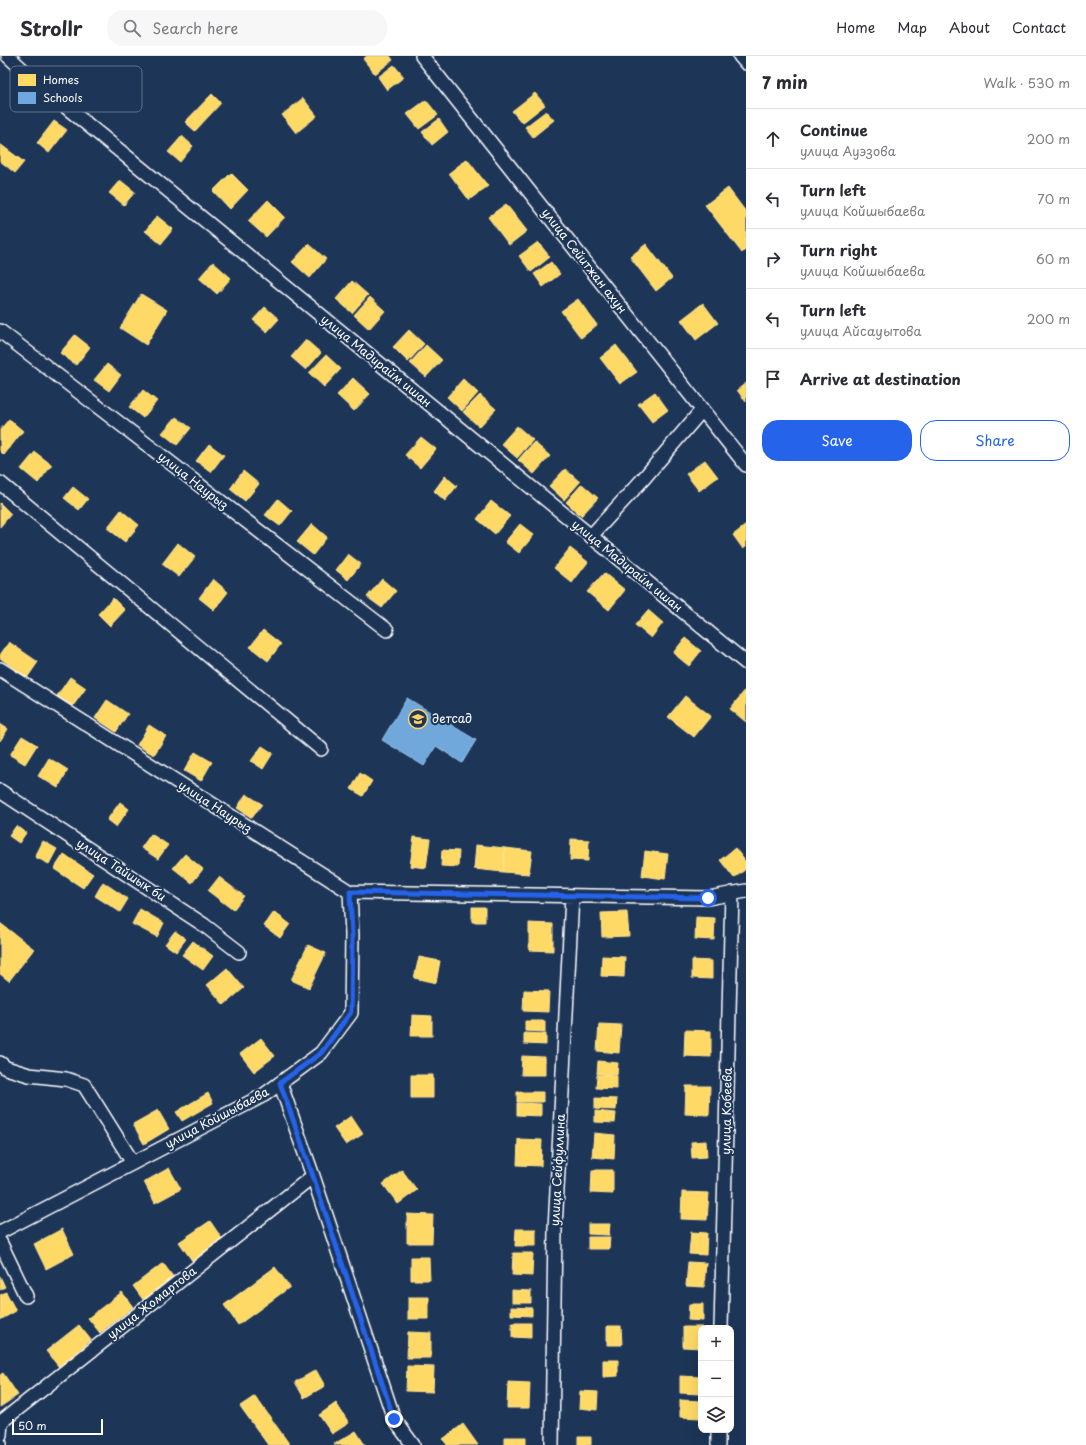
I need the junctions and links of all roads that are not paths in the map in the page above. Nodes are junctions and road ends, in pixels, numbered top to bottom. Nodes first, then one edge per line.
1 (8, 56) edge
2 (422, 56) edge
3 (19, 66) edge
4 (72, 112) edge
5 (0, 331) edge
6 (702, 410) junction
7 (745, 461) edge
8 (0, 483) edge
9 (591, 536) junction
10 (387, 630) dead end
11 (746, 664) edge
12 (0, 669) edge
13 (321, 749) dead end
14 (0, 791) edge
15 (746, 891) edge
16 (350, 892) junction
17 (732, 893) junction
18 (572, 896) junction
19 (239, 952) dead end
20 (0, 1063) edge
21 (280, 1083) junction
22 (133, 1163) junction
23 (313, 1176) junction
24 (0, 1232) edge
25 (0, 1242) edge
26 (26, 1296) dead end
27 (721, 1325) edge
28 (0, 1426) edge
29 (718, 1433) edge
30 (413, 1445) edge
31 (552, 1445) edge
32 (718, 1445) edge

1 - 3 street, улица Мадирайм ишан
2 - 6 street, улица Сейитжан ахун
4 - 9 street, улица Мадирайм ишан
5 - 10 street, улица Наурыз
6 - 7 street, улица Сейитжан ахун
6 - 9 street
8 - 13 street
9 - 11 street, улица Мадирайм ишан
12 - 16 street, улица Наурыз
14 - 19 street, улица Тайшык би
15 - 17 street
16 - 18 street
16 - 21 street, улица Койшыбаева
17 - 18 street
17 - 27 street, улица Кобеева
18 - 31 street, улица Сейфуллина
20 - 22 street
21 - 22 street, улица Койшыбаева
21 - 23 street
22 - 24 street, улица Койшыбаева
23 - 28 street, улица Жомартова
23 - 30 street
25 - 26 street
29 - 32 street

